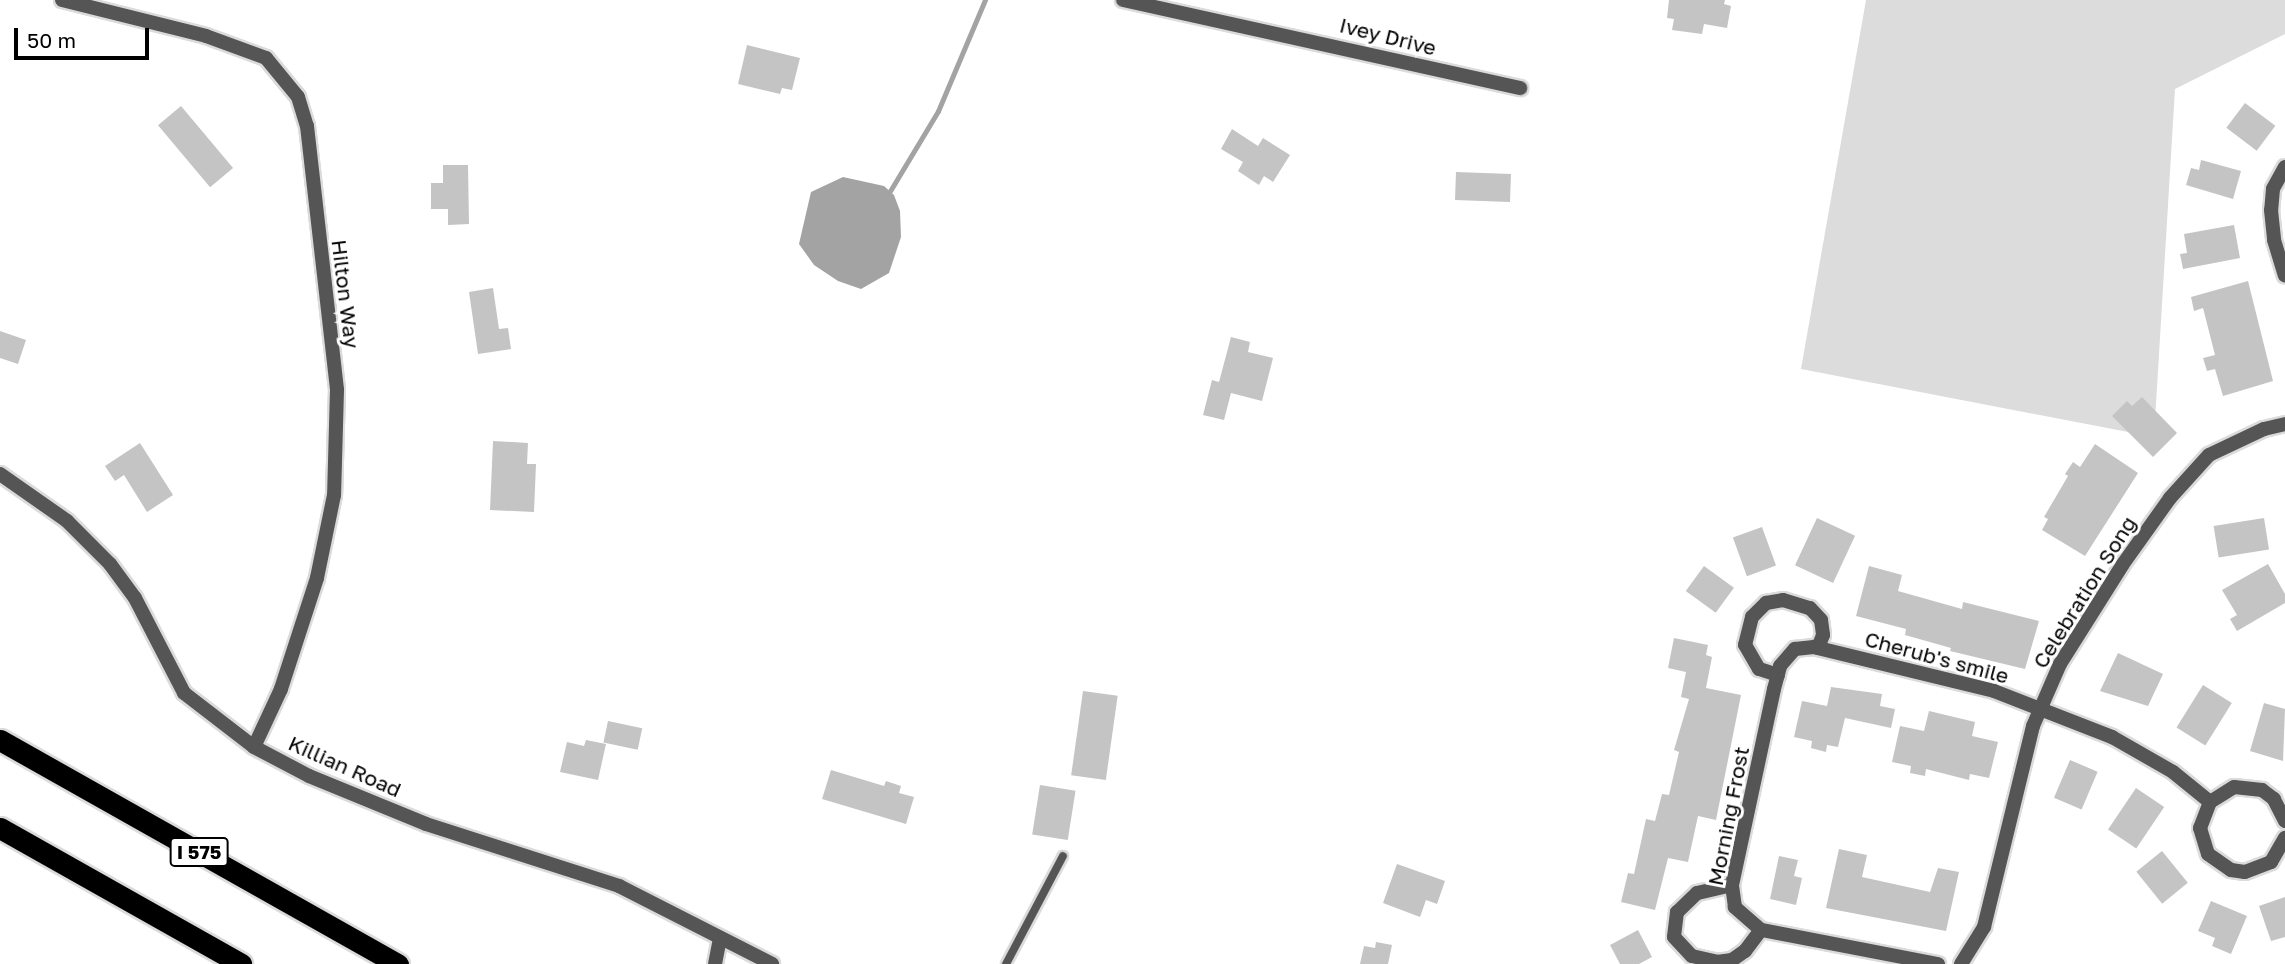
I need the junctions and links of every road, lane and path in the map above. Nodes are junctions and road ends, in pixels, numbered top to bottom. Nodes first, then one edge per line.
1 (62, 0) edge
2 (1123, 0) edge
3 (1520, 88) dead end
4 (2285, 167) edge
5 (2285, 275) edge
6 (2285, 424) edge
7 (0, 474) edge
8 (1818, 648) junction
9 (1795, 649) joint
10 (1778, 676) junction
11 (2040, 711) junction
12 (0, 740) edge
13 (254, 747) junction
14 (2210, 802) junction
15 (2285, 821) edge
16 (0, 828) edge
17 (2285, 838) edge
18 (1063, 856) dead end
19 (1732, 885) junction
20 (1761, 930) junction
21 (720, 938) junction
22 (241, 964) edge
23 (398, 964) edge
24 (715, 964) edge
25 (772, 964) edge
26 (1006, 964) edge
27 (1938, 964) edge
28 (1961, 964) edge

1 - 13 street, Hilton Way
2 - 3 street, Ivey Drive
4 - 5 street
6 - 11 street, Celebration Song
7 - 13 street, Killian Road
8 - 9 street, Cherub's smile
8 - 10 street
8 - 11 street, Cherub's smile
9 - 10 street, Morning Frost
10 - 19 street, Morning Frost
11 - 14 street, Cherub's smile
11 - 28 street, Celebration Song
12 - 23 highway, I 575
13 - 21 street, Killian Road
14 - 15 street
14 - 17 street
16 - 22 highway
18 - 26 lane
19 - 20 street, Morning Frost
19 - 20 street
20 - 27 street
21 - 24 street
21 - 25 street, Killian Road

